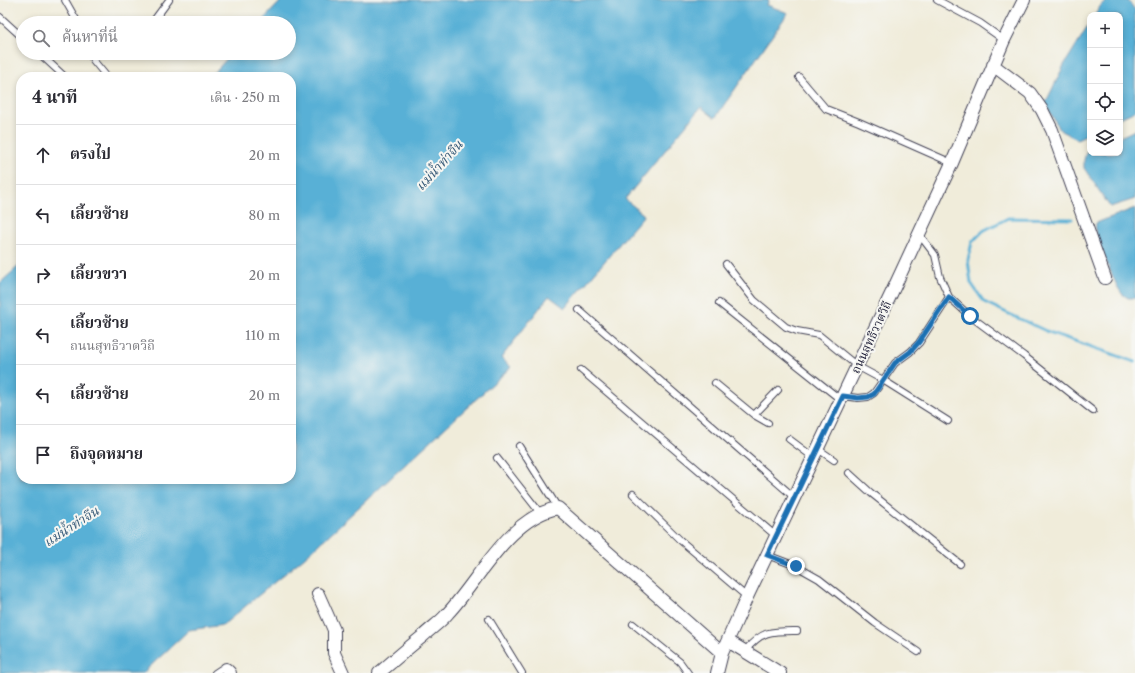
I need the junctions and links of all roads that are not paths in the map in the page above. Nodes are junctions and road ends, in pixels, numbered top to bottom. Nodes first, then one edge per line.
1 (65, 0) edge
2 (168, 0) edge
3 (937, 0) edge
4 (1024, 0) edge
5 (74, 16) edge
6 (157, 16) edge
7 (0, 17) edge
8 (16, 32) edge
9 (1004, 40) junction
10 (47, 60) edge
11 (93, 60) edge
12 (993, 65) junction
13 (60, 72) edge
14 (103, 72) edge
15 (799, 77) dead end
16 (952, 163) junction
17 (919, 234) junction
18 (726, 264) dead end
19 (1105, 278) dead end
20 (949, 297) junction
21 (719, 303) dead end
22 (579, 310) dead end
23 (857, 366) junction
24 (581, 370) dead end
25 (883, 380) junction
26 (715, 383) dead end
27 (778, 390) dead end
28 (842, 398) junction
29 (1093, 412) dead end
30 (754, 415) junction
31 (948, 421) dead end
32 (768, 423) dead end
33 (789, 439) dead end
34 (519, 446) dead end
35 (816, 453) junction
36 (496, 458) dead end
37 (834, 460) dead end
38 (849, 473) dead end
39 (633, 494) dead end
40 (795, 498) junction
41 (558, 508) junction
42 (541, 514) junction
43 (776, 536) junction
44 (767, 555) junction
45 (960, 564) dead end
46 (318, 594) dead end
47 (747, 597) junction
48 (489, 619) dead end
49 (633, 624) dead end
50 (797, 630) dead end
51 (728, 641) junction
52 (745, 651) junction
53 (918, 652) dead end
54 (722, 653) junction
55 (343, 673) edge
56 (379, 673) edge
57 (522, 673) edge
58 (688, 673) edge
59 (716, 673) edge
60 (780, 673) edge

1 - 5 lane
2 - 6 lane
3 - 9 lane
4 - 9 street, ถนนสุทธิวาตวิถี
7 - 8 lane
9 - 12 street, ถนนสุทธิวาตวิถี
10 - 13 lane
11 - 14 lane
12 - 16 street, ถนนสุทธิวาตวิถี
12 - 19 street
15 - 16 lane
16 - 17 street, ถนนสุทธิวาตวิถี
17 - 20 lane
17 - 23 street, ถนนสุทธิวาตวิถี
18 - 23 lane
20 - 25 lane
20 - 29 lane
21 - 28 lane
22 - 40 lane
23 - 25 lane
23 - 28 street, ถนนสุทธิวาตวิถี
24 - 43 lane
25 - 28 lane
25 - 31 lane
26 - 30 lane
27 - 30 lane
28 - 35 street, ถนนสุทธิวาตวิถี
30 - 32 lane
33 - 35 lane
34 - 41 lane
35 - 37 lane
35 - 40 street, ถนนสุทธิวาตวิถี
36 - 42 lane
38 - 45 lane
39 - 47 lane
40 - 43 street, ถนนสุทธิวาตวิถี
41 - 42 street
41 - 54 street
42 - 56 street
43 - 44 street, ถนนสุทธิวาตวิถี
44 - 47 street, ถนนสุทธิวาตวิถี
44 - 53 lane
46 - 55 street
47 - 51 street, ถนนสุทธิวาตวิถี
48 - 57 lane
49 - 58 lane
50 - 52 lane
51 - 52 street
51 - 54 street, ถนนสุทธิวาตวิถี
52 - 60 street
54 - 59 street, ถนนสุทธิวาตวิถี

